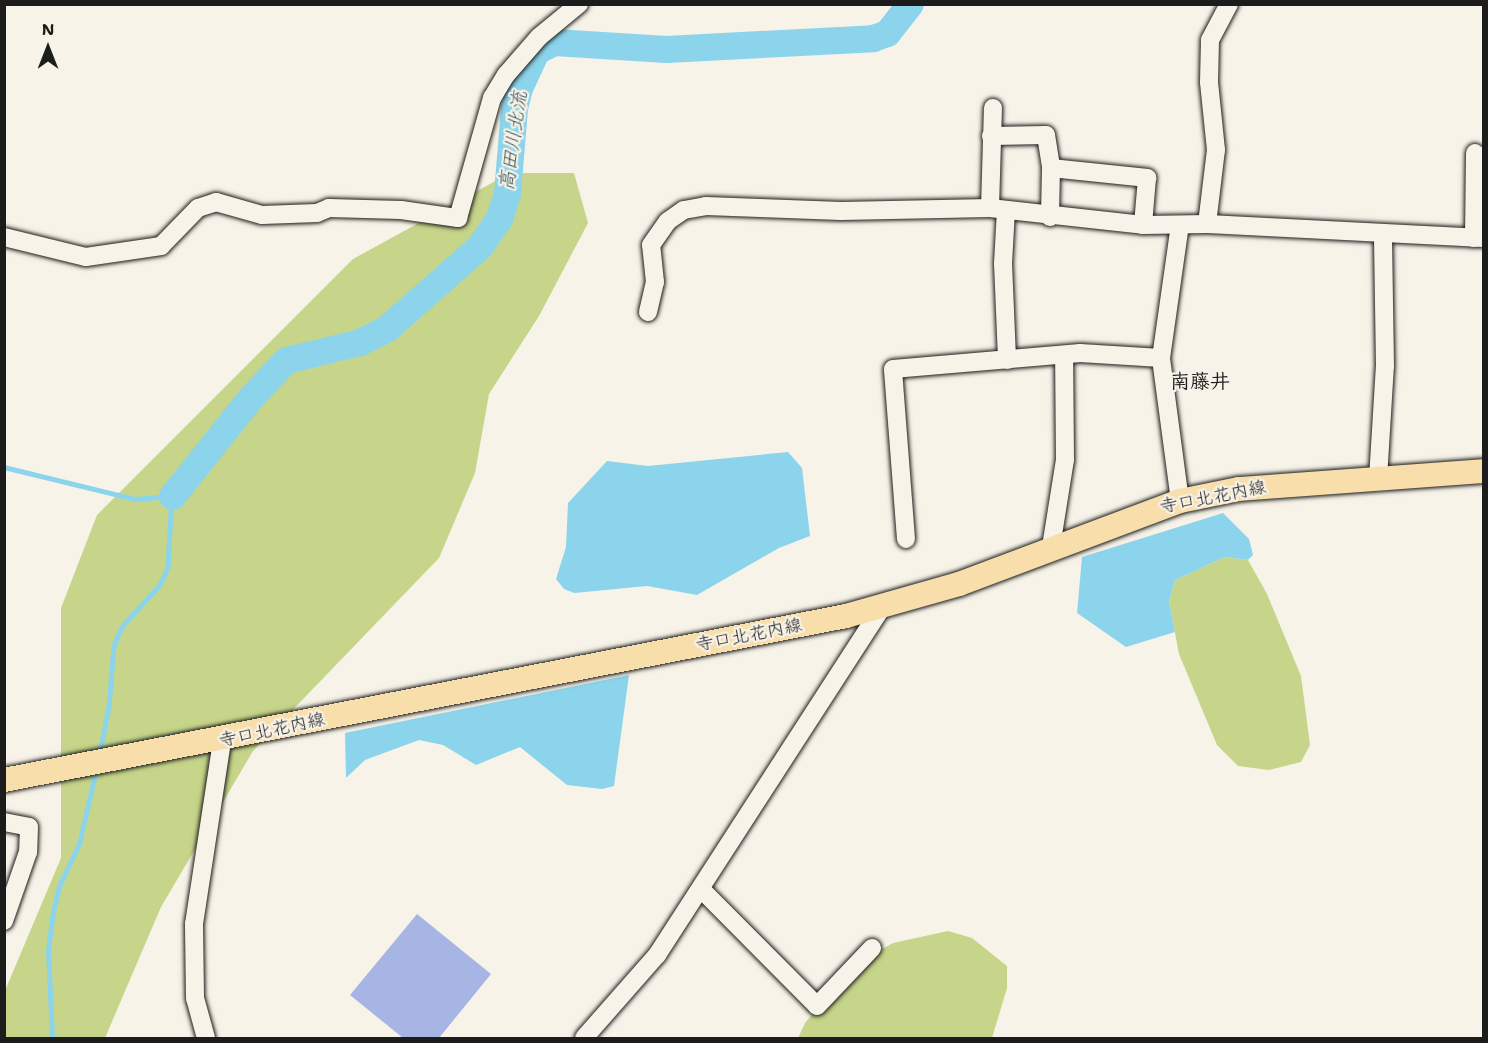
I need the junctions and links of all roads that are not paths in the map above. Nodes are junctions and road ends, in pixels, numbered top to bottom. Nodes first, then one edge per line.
1 (579, 4) edge
2 (1229, 4) edge
3 (993, 108) dead end
4 (991, 136) junction
5 (1475, 153) dead end
6 (1051, 168) junction
7 (998, 209) junction
8 (1050, 217) junction
9 (1207, 224) junction
10 (1143, 225) junction
11 (1180, 225) junction
12 (1383, 233) junction
13 (4, 237) edge
14 (1479, 238) edge
15 (648, 312) dead end
16 (1064, 355) junction
17 (1161, 358) junction
18 (1007, 360) junction
19 (1484, 471) edge
20 (1378, 479) junction
21 (1180, 501) junction
22 (906, 539) dead end
23 (1051, 547) junction
24 (882, 607) junction
25 (222, 740) junction
26 (4, 780) edge
27 (4, 822) edge
28 (702, 890) junction
29 (4, 921) edge
30 (872, 948) dead end
31 (206, 1038) edge
32 (584, 1038) edge

1 - 13 street
2 - 9 street
3 - 4 street
4 - 6 street
4 - 7 street
5 - 14 street
6 - 8 street
6 - 10 street
7 - 8 street
7 - 15 street
7 - 18 street
8 - 10 street
9 - 11 street
9 - 12 street
10 - 11 street
11 - 17 street
12 - 14 street
12 - 20 street
16 - 17 street
16 - 18 street
16 - 23 street
17 - 21 street
18 - 22 street
19 - 20 main road, 寺口北花内線
20 - 21 main road, 寺口北花内線
21 - 23 main road, 寺口北花内線
23 - 24 main road, 寺口北花内線
24 - 25 main road, 寺口北花内線
24 - 28 street
25 - 26 main road, 寺口北花内線
25 - 31 street
27 - 29 street
28 - 30 street
28 - 32 street

